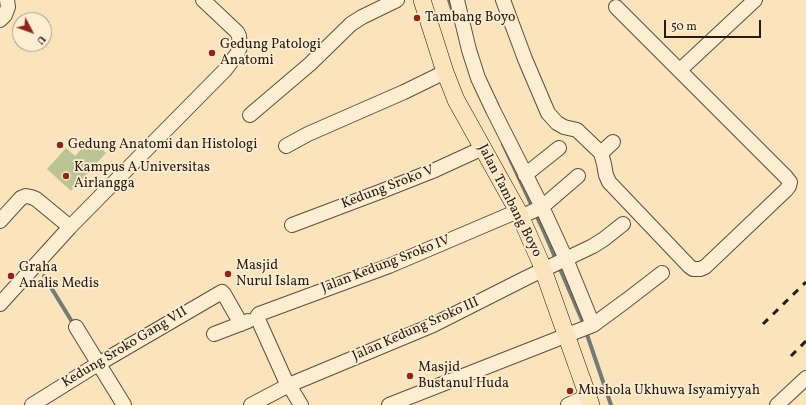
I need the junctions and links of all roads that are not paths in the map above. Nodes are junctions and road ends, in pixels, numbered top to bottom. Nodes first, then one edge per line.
1 (7, 0) edge
2 (202, 0) edge
3 (398, 0) edge
4 (422, 0) edge
5 (457, 0) edge
6 (503, 0) edge
7 (755, 0) edge
8 (616, 6) dead end
9 (0, 20) edge
10 (680, 70) junction
11 (445, 72) junction
12 (250, 115) dead end
13 (613, 142) dead end
14 (286, 146) dead end
15 (483, 148) junction
16 (559, 148) dead end
17 (601, 153) junction
18 (525, 175) junction
19 (578, 176) dead end
20 (540, 208) junction
21 (521, 215) junction
22 (0, 222) edge
23 (623, 224) dead end
24 (292, 225) dead end
25 (70, 227) junction
26 (565, 260) junction
27 (547, 269) junction
28 (662, 273) dead end
29 (0, 304) edge
30 (258, 317) junction
31 (241, 324) junction
32 (590, 326) junction
33 (76, 327) dead end
34 (570, 333) junction
35 (214, 334) dead end
36 (96, 365) junction
37 (806, 378) edge
38 (288, 385) junction
39 (590, 401) edge
40 (784, 402) edge
41 (32, 405) edge
42 (124, 405) edge
43 (250, 405) edge
44 (301, 405) edge
45 (389, 405) edge
46 (568, 405) edge

1 - 9 street
2 - 25 street
3 - 12 street
4 - 11 main road, Jalan Tambang Boyo
5 - 18 street
6 - 17 street
7 - 10 street
8 - 10 street
10 - 17 street
11 - 14 street
11 - 15 main road, Jalan Tambang Boyo
13 - 17 street
15 - 21 main road, Jalan Tambang Boyo
15 - 24 street, Kedung Sroko V
16 - 18 street
18 - 20 street
19 - 20 street, Jalan Kedung Sroko IV
20 - 21 street, Jalan Kedung Sroko IV
20 - 26 street
21 - 27 main road, Jalan Tambang Boyo
21 - 30 street, Jalan Kedung Sroko IV
22 - 25 street
23 - 26 street, Jalan Kedung Sroko III
25 - 29 street
26 - 27 street, Jalan Kedung Sroko III
26 - 32 street
27 - 34 main road, Jalan Tambang Boyo
27 - 38 street, Jalan Kedung Sroko III
28 - 32 street
30 - 31 street, Jalan Kedung Sroko IV
30 - 38 street
31 - 35 street, Jalan Kedung Sroko IV
31 - 36 street, Kedung Sroko Gang VII
32 - 34 street
33 - 36 street
34 - 39 main road, Jalan Tambang Boyo
34 - 45 street
36 - 41 street, Kedung Sroko Gang VII
36 - 42 street
37 - 40 street
38 - 43 street, Jalan Kedung Sroko III
38 - 44 street
39 - 46 street

